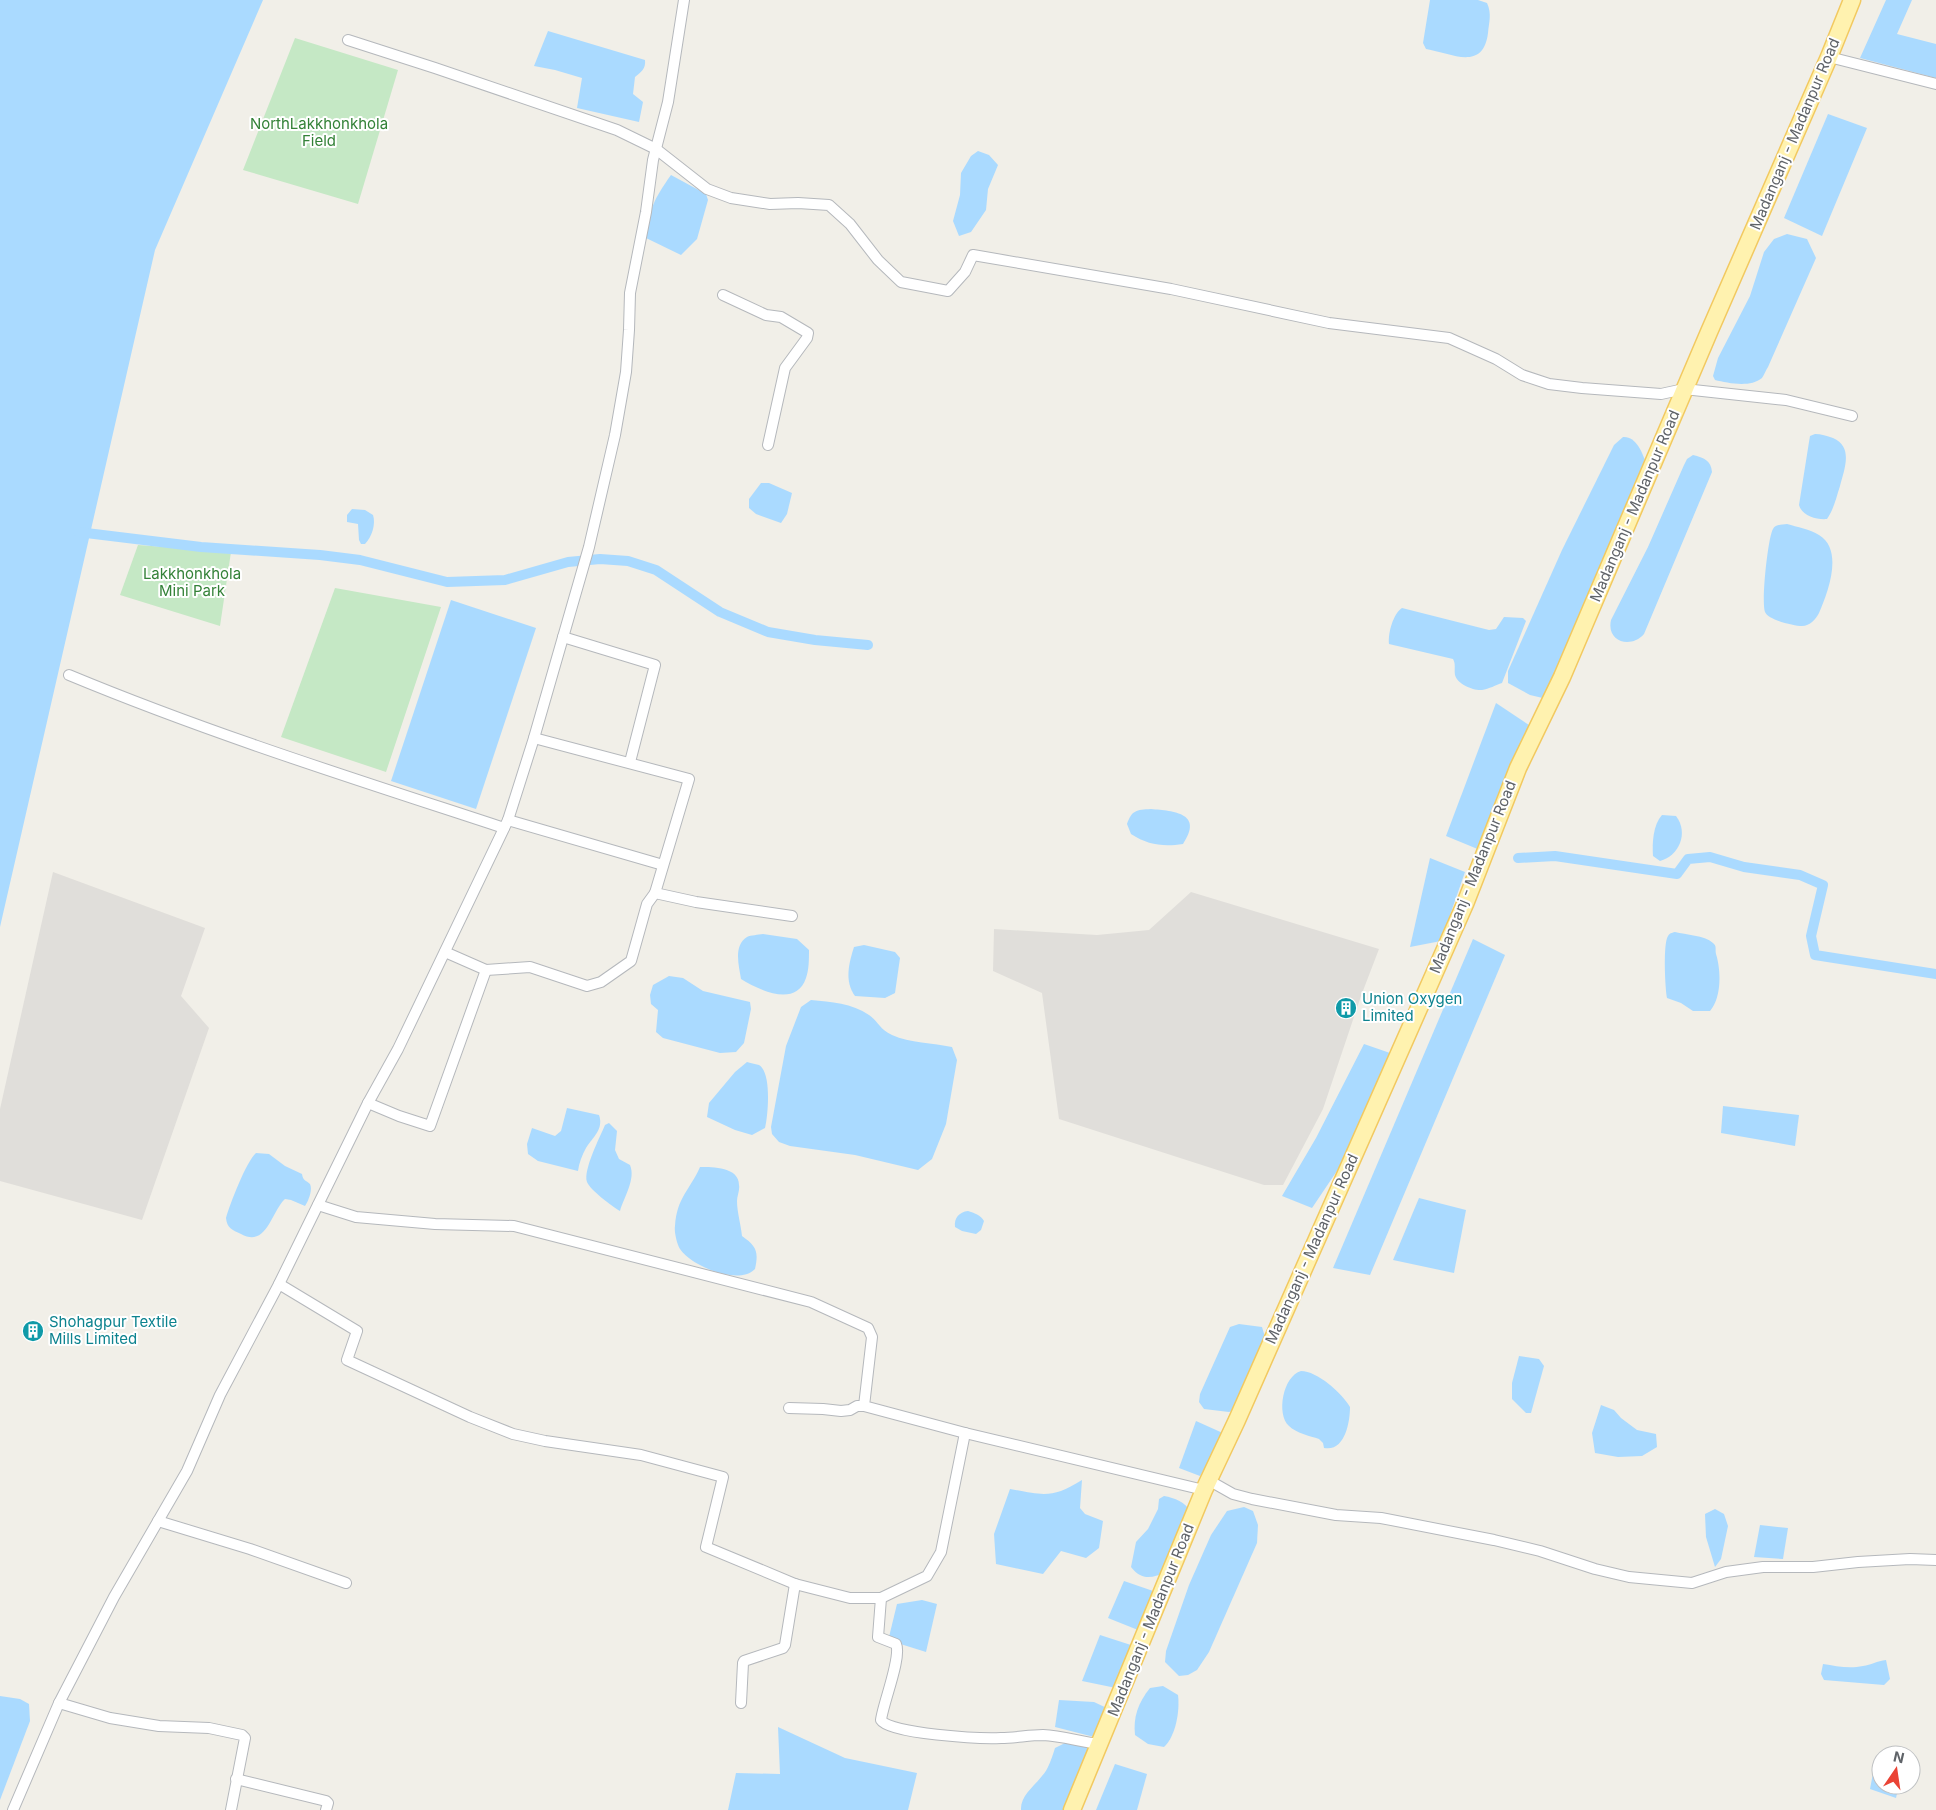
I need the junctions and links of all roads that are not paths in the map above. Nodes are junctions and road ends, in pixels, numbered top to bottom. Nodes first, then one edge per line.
1 (684, 0) edge
2 (1852, 0) edge
3 (348, 40) dead end
4 (1830, 57) junction
5 (1936, 84) edge
6 (656, 149) junction
7 (723, 295) dead end
8 (1684, 389) junction
9 (1852, 416) dead end
10 (768, 445) dead end
11 (563, 637) junction
12 (69, 675) dead end
13 (534, 738) junction
14 (630, 762) junction
15 (506, 824) junction
16 (663, 865) junction
17 (655, 893) junction
18 (792, 916) dead end
19 (444, 952) junction
20 (486, 970) junction
21 (368, 1103) junction
22 (318, 1205) junction
23 (279, 1284) junction
24 (864, 1406) junction
25 (789, 1408) dead end
26 (965, 1433) junction
27 (1207, 1485) junction
28 (158, 1521) junction
29 (1936, 1560) edge
30 (346, 1583) dead end
31 (795, 1584) junction
32 (881, 1598) junction
33 (59, 1703) junction
34 (741, 1703) dead end
35 (1100, 1744) junction
36 (236, 1779) junction
37 (13, 1810) edge
38 (231, 1810) edge
39 (326, 1810) edge
40 (1072, 1810) edge

1 - 6 street
2 - 4 main road, Madanganj - Madanpur Road
3 - 6 street
4 - 5 street
4 - 8 main road, Madanganj - Madanpur Road
6 - 8 street
6 - 11 street
7 - 10 street
8 - 9 street
8 - 27 main road, Madanganj - Madanpur Road
11 - 13 street
11 - 14 street
12 - 15 street
13 - 14 street
13 - 15 street
14 - 16 street
15 - 16 street
15 - 19 street
16 - 17 street
17 - 18 street
17 - 20 street
19 - 20 street
19 - 21 street
20 - 21 street
21 - 22 street
22 - 23 street
22 - 24 street
23 - 28 street
23 - 31 street
24 - 25 street
24 - 26 street
26 - 27 street
26 - 32 street
27 - 29 street
27 - 35 main road, Madanganj - Madanpur Road
28 - 30 street
28 - 33 street
31 - 32 street
31 - 34 street
32 - 35 street
33 - 36 street
33 - 37 street
35 - 40 main road, Madanganj - Madanpur Road
36 - 38 street
36 - 39 street

